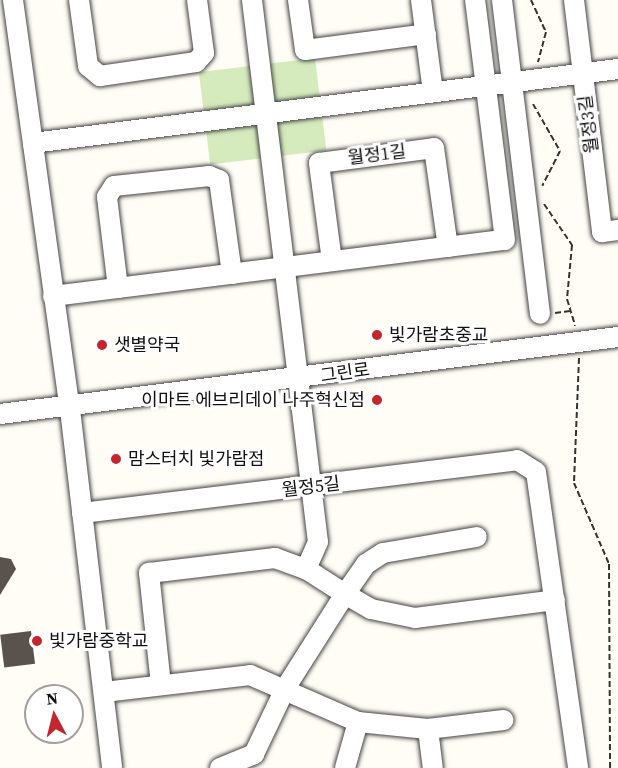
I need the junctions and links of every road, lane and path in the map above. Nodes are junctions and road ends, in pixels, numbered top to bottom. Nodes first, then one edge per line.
1 (13, 0) edge
2 (79, 0) edge
3 (197, 0) edge
4 (252, 0) edge
5 (298, 0) edge
6 (421, 0) edge
7 (475, 0) edge
8 (502, 0) edge
9 (531, 0) edge
10 (574, 0) edge
11 (426, 34) junction
12 (618, 69) edge
13 (583, 73) junction
14 (534, 79) junction
15 (512, 82) junction
16 (485, 86) junction
17 (433, 92) junction
18 (267, 113) junction
19 (33, 143) junction
20 (618, 230) edge
21 (448, 247) junction
22 (332, 261) junction
23 (286, 267) junction
24 (232, 274) junction
25 (118, 288) junction
26 (53, 296) junction
27 (540, 314) dead end
28 (618, 337) edge
29 (579, 342) junction
30 (300, 379) junction
31 (70, 410) junction
32 (0, 414) edge
33 (311, 487) junction
34 (82, 513) junction
35 (477, 537) dead end
36 (306, 569) junction
37 (345, 594) junction
38 (555, 600) junction
39 (161, 685) junction
40 (286, 687) junction
41 (104, 692) junction
42 (503, 720) dead end
43 (358, 722) junction
44 (428, 729) junction
45 (255, 761) edge
46 (112, 768) edge
47 (219, 768) edge
48 (345, 768) edge
49 (433, 768) edge
50 (578, 768) edge
51 (610, 768) edge

1 - 19 street
2 - 3 street
4 - 18 street
5 - 11 street
6 - 11 street
7 - 16 street
8 - 15 street
9 - 14 path
10 - 13 street, 월정3길
11 - 17 street
12 - 13 street
13 - 14 street
13 - 20 street, 월정3길
14 - 15 street
14 - 29 path
15 - 16 street
15 - 27 street
16 - 17 street
16 - 21 street
17 - 18 street
18 - 19 street
18 - 23 street
19 - 26 street
21 - 22 street
21 - 22 street, 월정1길
22 - 23 street
23 - 24 street
23 - 30 street
24 - 25 street
24 - 25 street
25 - 26 street
26 - 31 street
28 - 29 street, 그린로
29 - 30 street, 그린로
29 - 51 path
30 - 31 street, 그린로
30 - 33 street
31 - 32 street, 그린로
31 - 34 street
33 - 34 street, 월정5길
33 - 36 street
33 - 38 street, 월정5길
34 - 41 street
35 - 37 street
36 - 37 street
36 - 39 street
37 - 38 street
37 - 40 street
38 - 50 street
39 - 40 street
39 - 41 street
40 - 43 street
40 - 45 street
41 - 46 street
42 - 44 street
43 - 44 street
43 - 48 street
44 - 49 street
45 - 47 street

